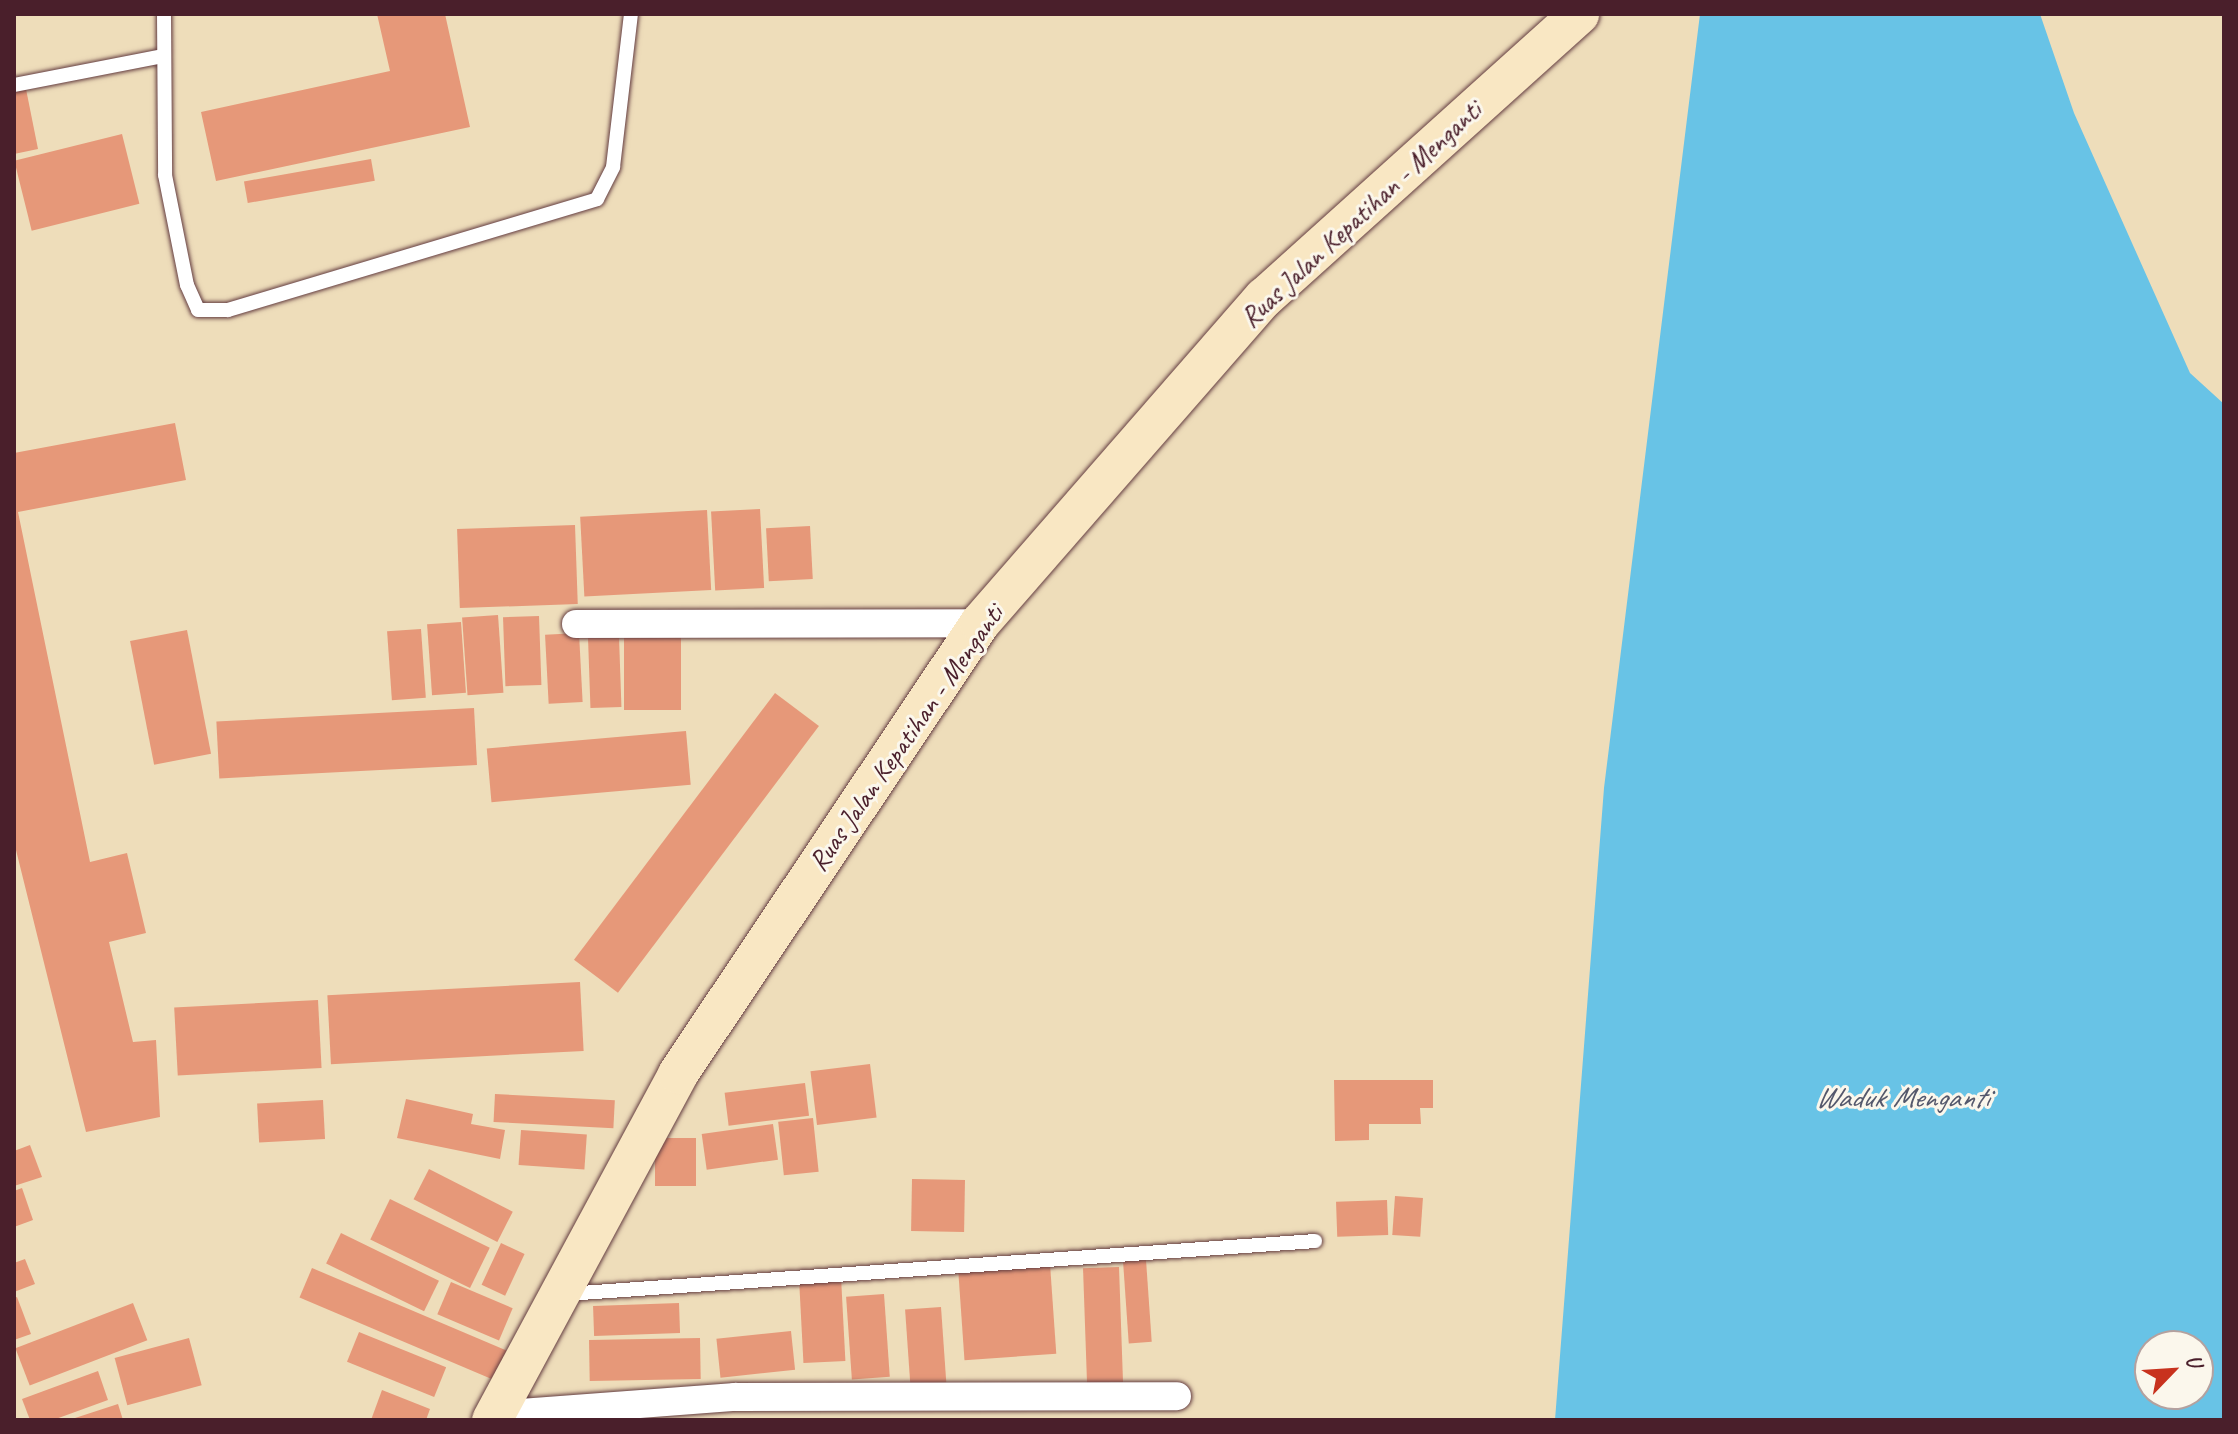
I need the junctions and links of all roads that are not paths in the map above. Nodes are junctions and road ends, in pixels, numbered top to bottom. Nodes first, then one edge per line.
1 (164, 14) edge
2 (631, 14) edge
3 (1579, 14) edge
4 (163, 56) junction
5 (14, 85) edge
6 (980, 623) junction
7 (576, 624) dead end
8 (1315, 1241) dead end
9 (559, 1294) junction
10 (1177, 1396) dead end
11 (735, 1409) edge
12 (493, 1418) edge

1 - 4 lane
2 - 4 lane
3 - 6 main road, Ruas Jalan Kepatihan - Menganti
4 - 5 lane
6 - 7 street
6 - 9 main road, Ruas Jalan Kepatihan - Menganti
8 - 9 lane
9 - 12 main road, Ruas Jalan Kepatihan - Menganti
10 - 11 street
11 - 12 street

